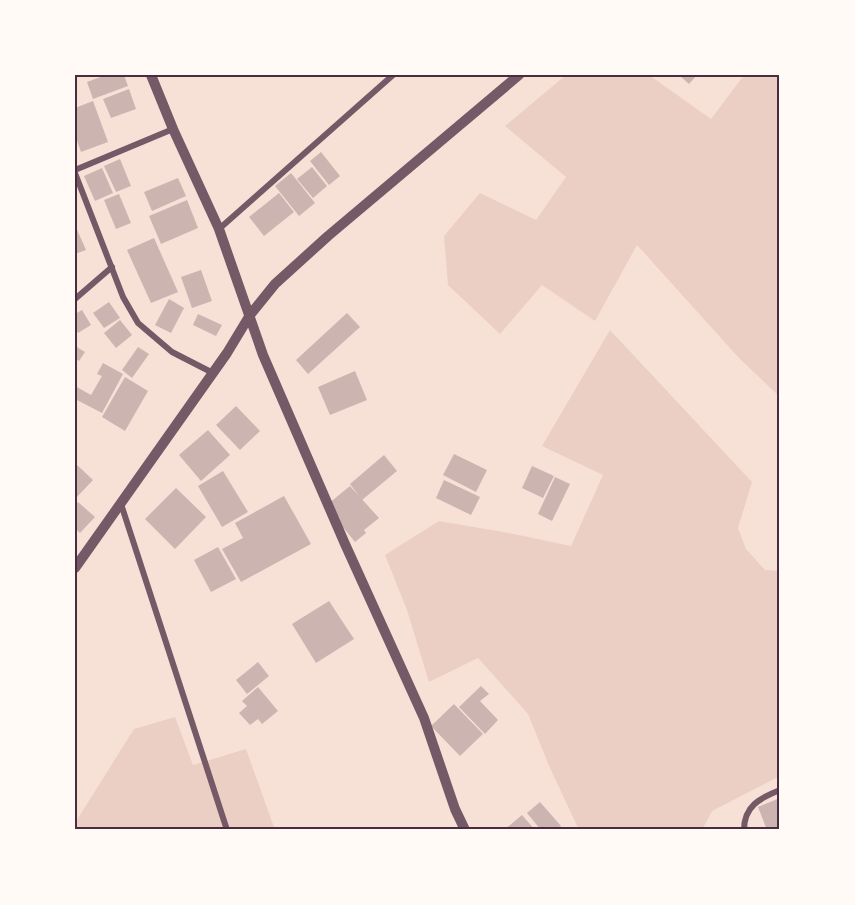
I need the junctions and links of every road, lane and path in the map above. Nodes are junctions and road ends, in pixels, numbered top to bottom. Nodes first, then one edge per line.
1 (151, 75) edge
2 (393, 75) edge
3 (519, 75) edge
4 (173, 129) junction
5 (75, 171) edge
6 (219, 229) junction
7 (112, 267) junction
8 (75, 299) edge
9 (250, 315) junction
10 (213, 373) junction
11 (121, 504) junction
12 (75, 568) edge
13 (780, 790) edge
14 (227, 830) edge
15 (465, 830) edge
16 (744, 830) edge

1 - 4 street
2 - 6 street
3 - 9 street
4 - 5 street
4 - 6 street
5 - 7 street
6 - 9 street
7 - 8 street
7 - 10 street
9 - 10 street
9 - 15 street
10 - 11 street
11 - 12 street
11 - 14 street
13 - 16 street

